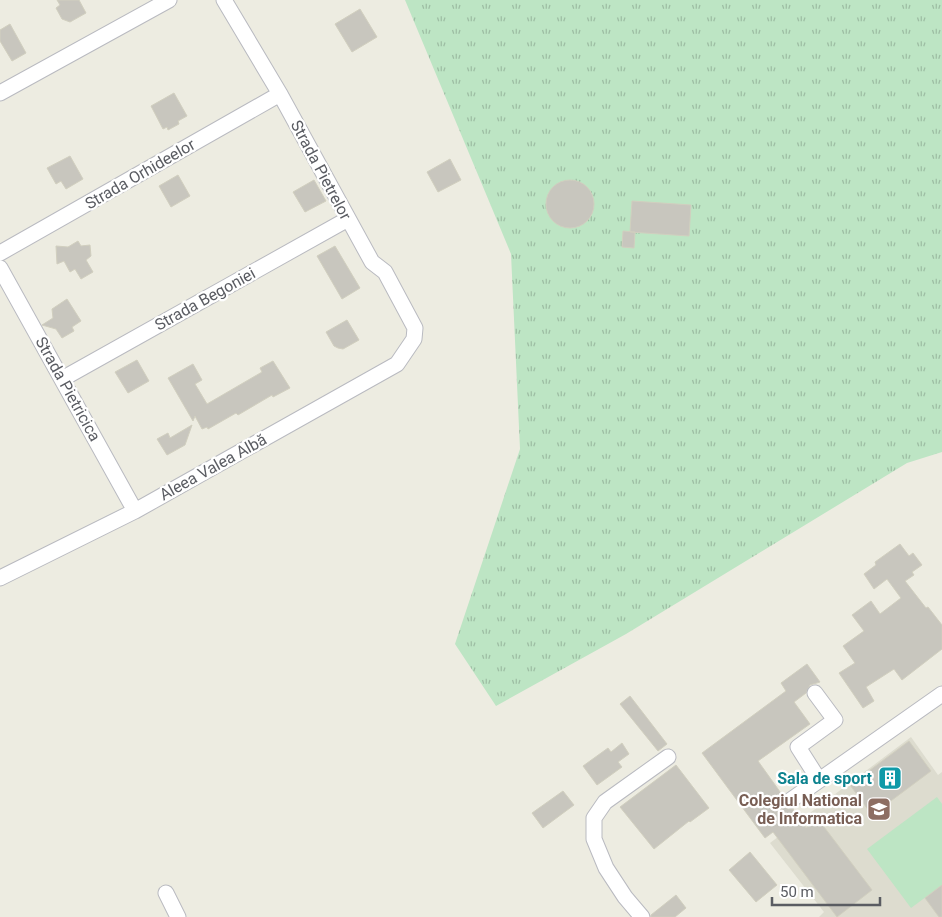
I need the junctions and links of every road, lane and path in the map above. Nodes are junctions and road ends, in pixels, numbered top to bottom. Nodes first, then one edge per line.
1 (170, 0) edge
2 (224, 0) edge
3 (0, 93) edge
4 (280, 94) junction
5 (348, 219) junction
6 (0, 253) edge
7 (0, 268) edge
8 (414, 339) joint
9 (62, 379) junction
10 (135, 511) junction
11 (0, 578) edge
12 (815, 693) dead end
13 (942, 694) edge
14 (668, 757) dead end
15 (819, 780) junction
16 (791, 800) dead end
17 (166, 894) dead end
18 (178, 917) edge
19 (642, 917) edge

1 - 3 street
2 - 4 street, Strada Pietrelor
4 - 5 street, Strada Pietrelor
4 - 6 street, Strada Orhideelor
5 - 8 street, Strada Pietrelor
5 - 9 street, Strada Begoniei
7 - 9 street, Strada Pietricica
8 - 10 street, Aleea Valea Albă
9 - 10 street, Strada Pietricica
10 - 11 street, Aleea Valea Albă
12 - 15 street
13 - 15 street
14 - 19 street
15 - 16 street
17 - 18 street

